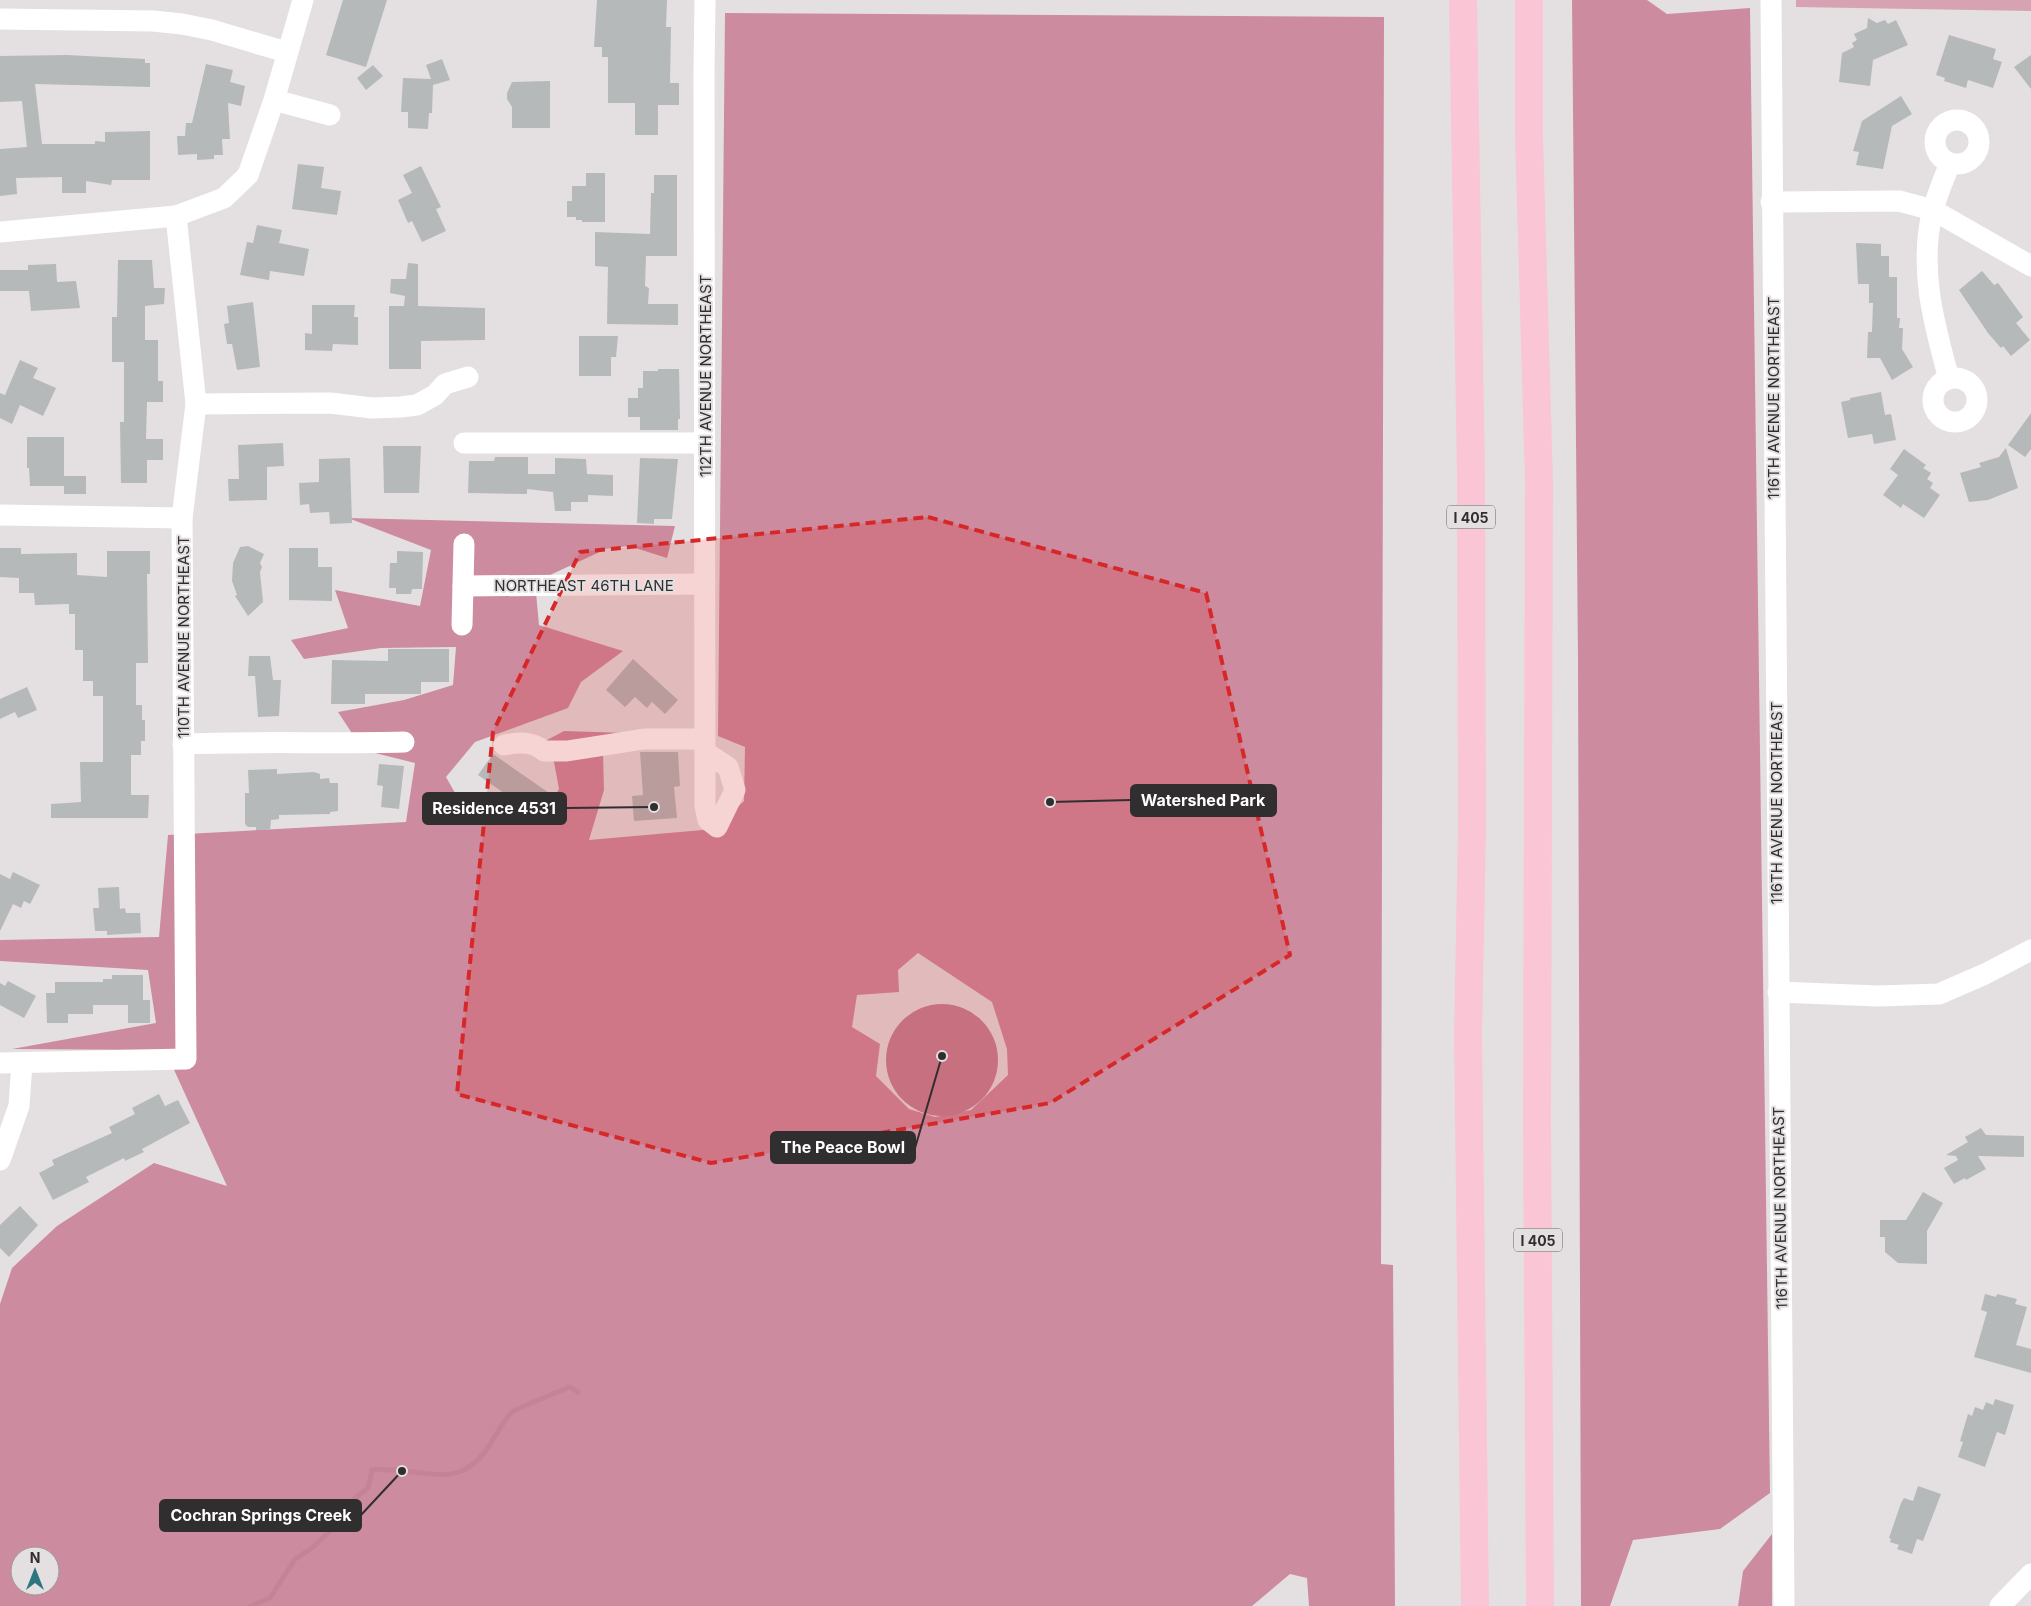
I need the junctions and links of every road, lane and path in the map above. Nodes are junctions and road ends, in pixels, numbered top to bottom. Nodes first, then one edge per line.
1 (303, 0) edge
2 (705, 0) edge
3 (1463, 0) edge
4 (1529, 0) edge
5 (1771, 0) edge
6 (0, 19) edge
7 (286, 52) junction
8 (274, 100) junction
9 (330, 115) dead end
10 (1950, 164) dead end
11 (1771, 202) junction
12 (1933, 210) junction
13 (176, 216) junction
14 (0, 232) edge
15 (2031, 266) edge
16 (468, 377) dead end
17 (1949, 379) dead end
18 (196, 404) junction
19 (464, 442) dead end
20 (705, 442) junction
21 (0, 515) edge
22 (182, 518) junction
23 (464, 544) dead end
24 (705, 584) junction
25 (463, 586) junction
26 (462, 625) dead end
27 (404, 742) dead end
28 (183, 744) junction
29 (504, 745) dead end
30 (2031, 950) edge
31 (1778, 992) junction
32 (0, 1063) edge
33 (22, 1063) junction
34 (0, 1160) edge
35 (2031, 1574) edge
36 (1475, 1606) edge
37 (1540, 1606) edge
38 (1784, 1606) edge
39 (2000, 1606) edge

1 - 7 street
2 - 20 street, 112TH AVENUE NORTHEAST
3 - 36 highway, I 405
4 - 37 highway, I 405
5 - 11 street, 116TH AVENUE NORTHEAST
6 - 7 street
7 - 8 street
8 - 9 street
8 - 13 street
10 - 12 street
11 - 12 street
11 - 31 street, 116TH AVENUE NORTHEAST
12 - 15 street
12 - 17 street
13 - 14 street
13 - 18 street, 110TH AVENUE NORTHEAST
16 - 18 street
18 - 22 street, 110TH AVENUE NORTHEAST
19 - 20 street
20 - 24 street, 112TH AVENUE NORTHEAST
21 - 22 street
22 - 28 street, 110TH AVENUE NORTHEAST
23 - 25 street
24 - 25 street, NORTHEAST 46TH LANE
24 - 29 street, 112TH AVENUE NORTHEAST
25 - 26 street
27 - 28 street
28 - 33 street, 110TH AVENUE NORTHEAST
30 - 31 street
31 - 38 street, 116TH AVENUE NORTHEAST
32 - 33 street
33 - 34 street
35 - 39 street

